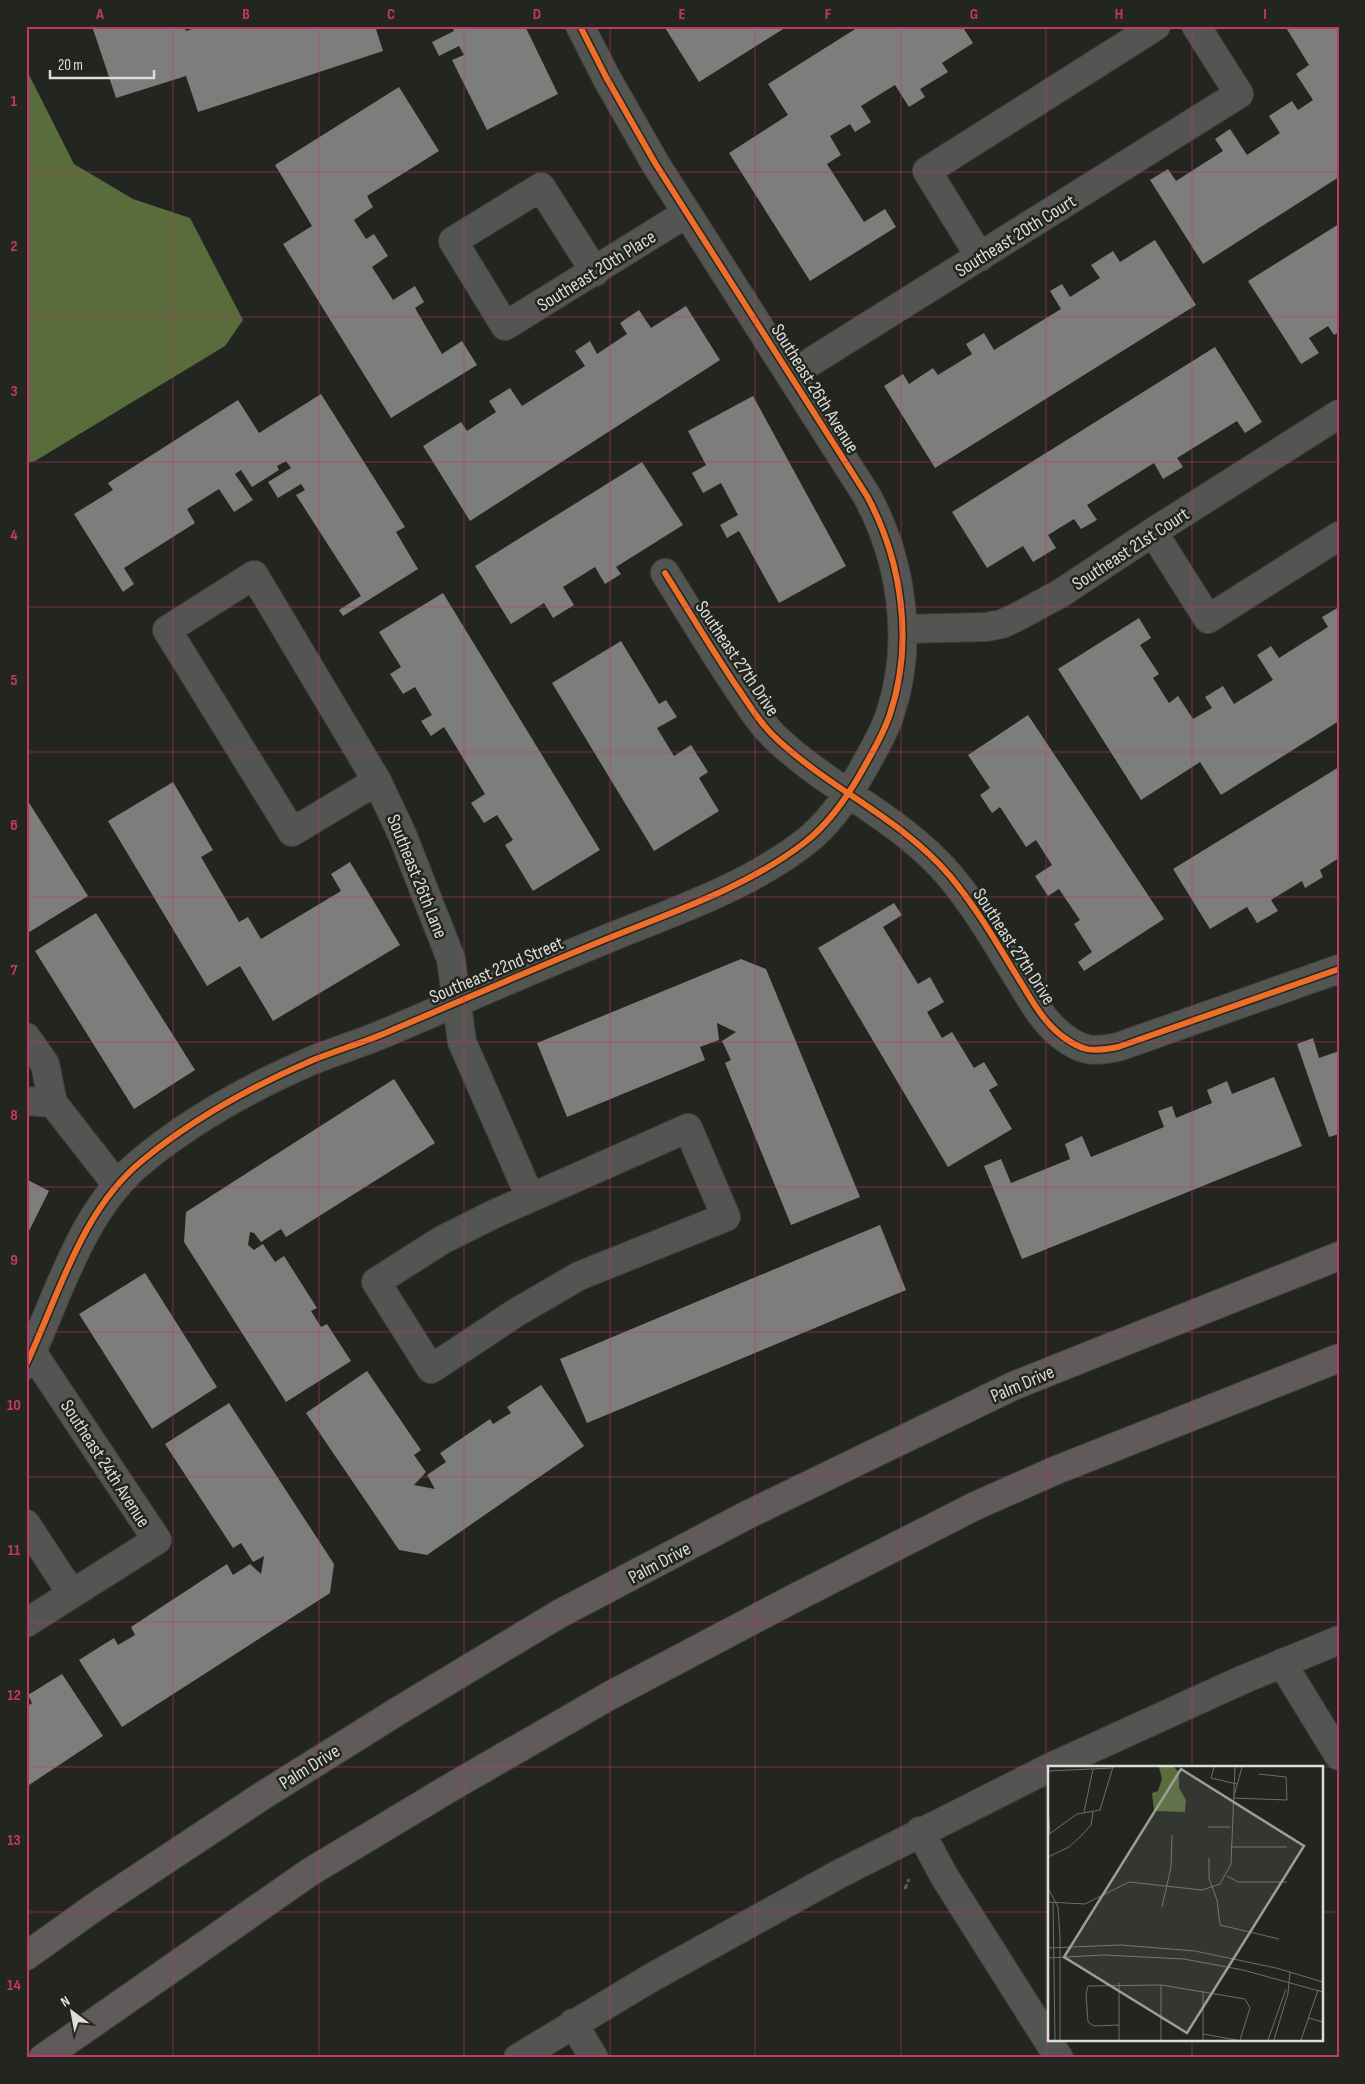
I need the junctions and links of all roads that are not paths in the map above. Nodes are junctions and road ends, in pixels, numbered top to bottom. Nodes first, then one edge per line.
1 (580, 26) edge
2 (1156, 26) edge
3 (1196, 26) edge
4 (687, 213) junction
5 (980, 257) junction
6 (595, 272) junction
7 (790, 375) junction
8 (1339, 414) edge
9 (1153, 532) junction
10 (1339, 536) edge
11 (665, 573) dead end
12 (903, 629) junction
13 (378, 781) junction
14 (850, 793) junction
15 (1339, 969) edge
16 (458, 1002) junction
17 (26, 1037) edge
18 (26, 1101) edge
19 (53, 1103) junction
20 (117, 1185) junction
21 (530, 1197) junction
22 (1339, 1256) edge
23 (29, 1358) edge
24 (1339, 1358) edge
25 (26, 1524) edge
26 (72, 1594) junction
27 (26, 1623) edge
28 (1339, 1640) edge
29 (1282, 1663) junction
30 (1339, 1756) edge
31 (1053, 1766) edge
32 (1048, 1768) edge
33 (920, 1831) junction
34 (26, 1956) edge
35 (573, 2023) junction
36 (1048, 2041) edge
37 (1049, 2042) edge
38 (43, 2058) edge
39 (518, 2058) edge
40 (594, 2058) edge
41 (1059, 2058) edge

1 - 4 street, Southeast 26th Avenue
2 - 5 street
3 - 5 street, Southeast 20th Court
4 - 6 street, Southeast 20th Place
4 - 7 street, Southeast 26th Avenue
5 - 7 street, Southeast 20th Court
6 - 6 street, Southeast 20th Place
7 - 12 street, Southeast 26th Avenue
8 - 9 street, Southeast 21st Court
9 - 10 street
9 - 12 street, Southeast 21st Court
11 - 14 street, Southeast 27th Drive
12 - 14 street, Southeast 26th Avenue
13 - 13 street, Southeast 26th Lane
13 - 16 street, Southeast 26th Lane
14 - 15 street, Southeast 27th Drive
14 - 16 street, Southeast 22nd Street
16 - 20 street, Southeast 22nd Street
16 - 21 street, Southeast 26th Lane
17 - 19 street
18 - 19 street
19 - 20 street
20 - 23 street, Southeast 22nd Street
21 - 21 street
22 - 34 main road, Palm Drive
23 - 26 street, Southeast 24th Avenue
24 - 38 main road
25 - 26 street
26 - 27 street, Southeast 24th Avenue
28 - 29 street
29 - 30 street
29 - 31 street
32 - 33 street
33 - 35 street
33 - 36 street
35 - 39 street
35 - 40 street
37 - 41 street

